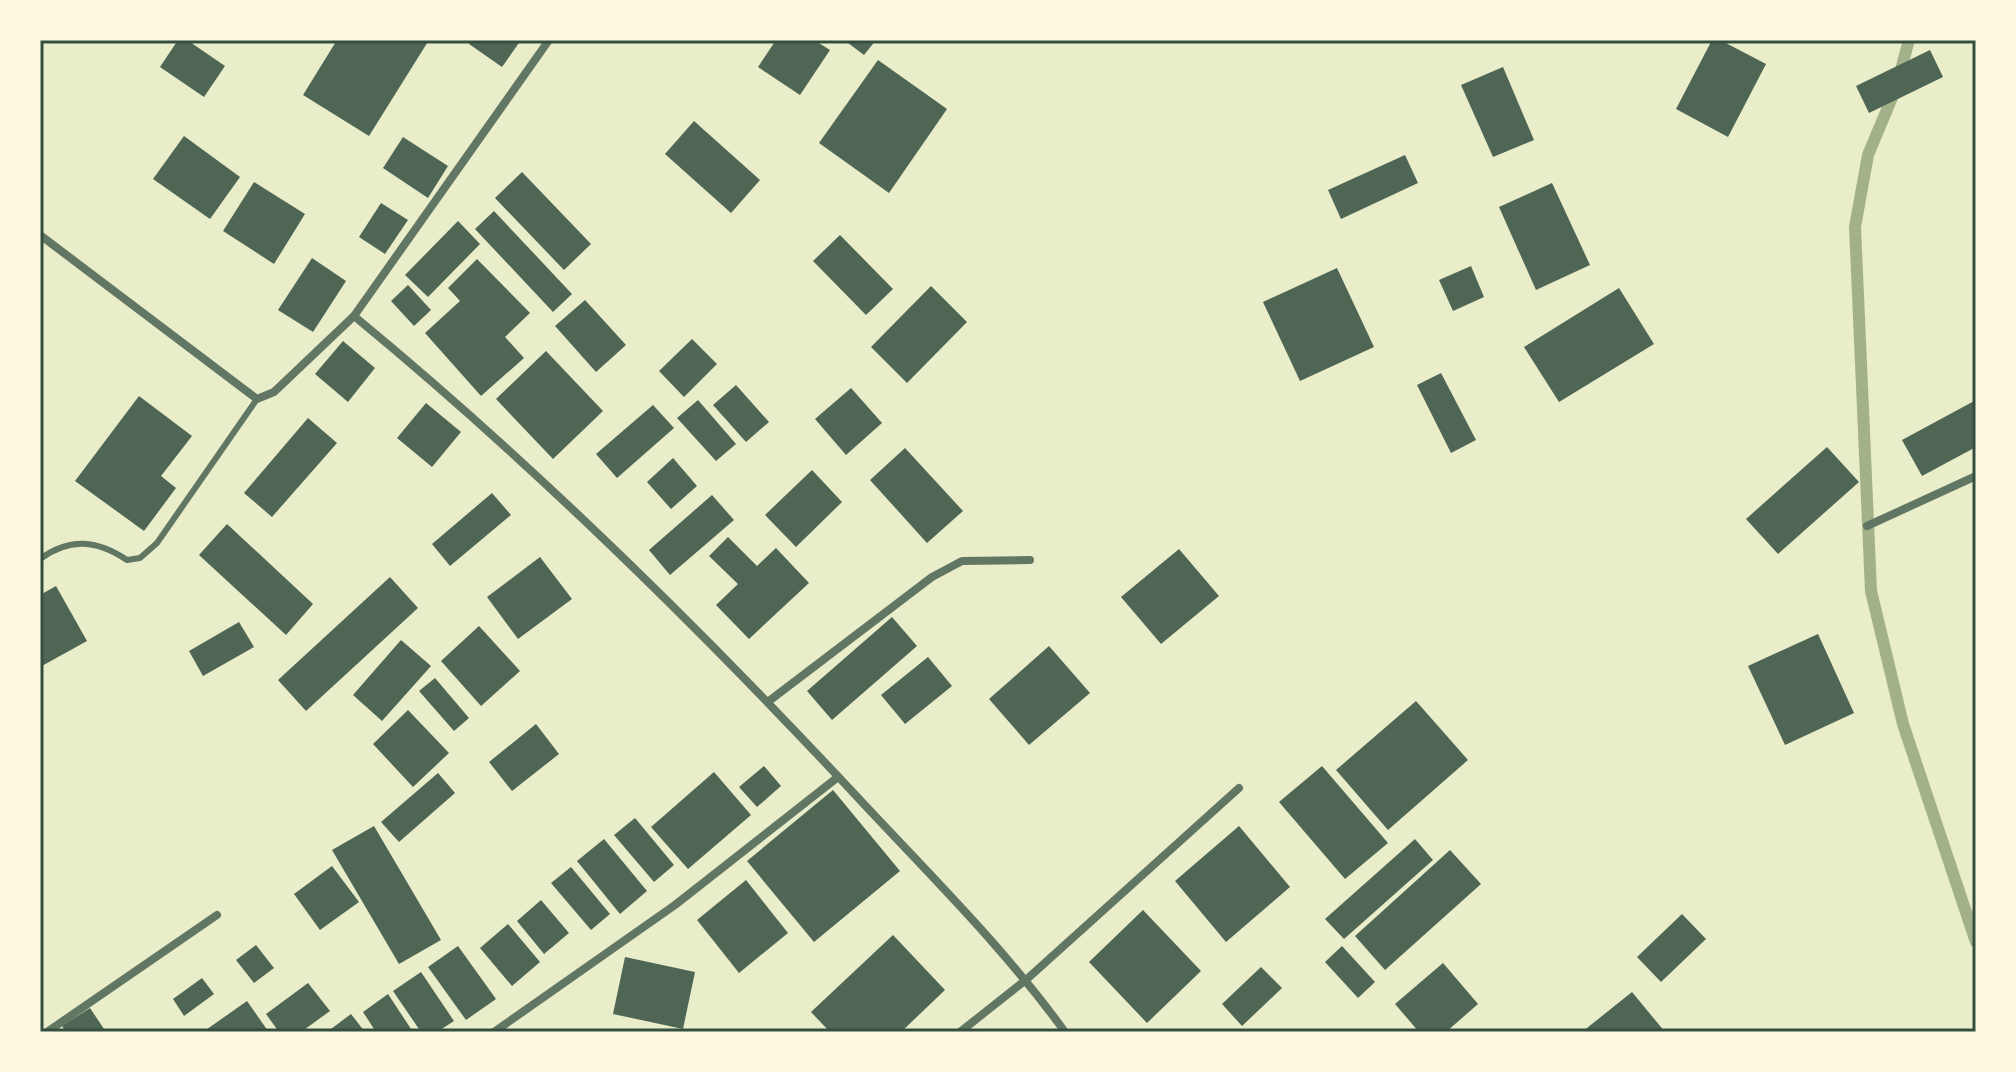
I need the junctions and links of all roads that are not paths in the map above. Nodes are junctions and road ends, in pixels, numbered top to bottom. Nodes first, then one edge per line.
1 (549, 40) edge
2 (40, 235) edge
3 (354, 316) junction
4 (257, 399) junction
5 (1976, 476) edge
6 (1867, 526) dead end
7 (40, 559) edge
8 (1030, 560) dead end
9 (769, 701) junction
10 (838, 777) junction
11 (1239, 788) dead end
12 (217, 915) dead end
13 (1027, 979) junction
14 (47, 1032) edge
15 (494, 1032) edge
16 (960, 1032) edge
17 (1065, 1032) edge

1 - 3 street
2 - 4 street
3 - 4 street
3 - 9 street
4 - 7 lane
5 - 6 street
8 - 9 street
9 - 10 street
10 - 13 street
10 - 15 street
11 - 13 street
12 - 14 street
13 - 16 street
13 - 17 street

